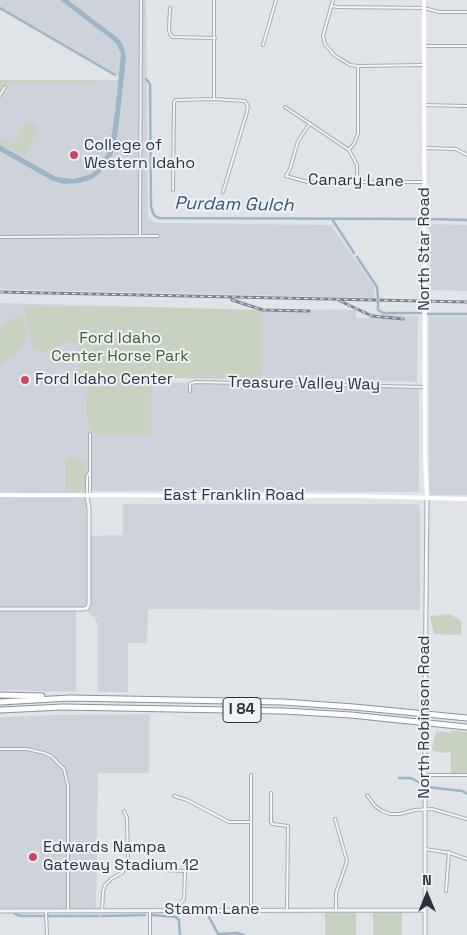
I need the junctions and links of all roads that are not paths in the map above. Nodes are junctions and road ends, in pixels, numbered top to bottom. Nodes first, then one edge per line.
1 (140, 0) edge
2 (214, 0) edge
3 (276, 0) edge
4 (333, 0) edge
5 (424, 0) edge
6 (331, 6) junction
7 (170, 8) dead end
8 (424, 8) junction
9 (467, 12) edge
10 (214, 38) junction
11 (263, 46) dead end
12 (424, 46) junction
13 (467, 46) edge
14 (424, 65) junction
15 (358, 66) junction
16 (5, 87) dead end
17 (0, 95) edge
18 (214, 99) junction
19 (424, 105) junction
20 (467, 106) edge
21 (285, 107) dead end
22 (310, 123) junction
23 (424, 148) junction
24 (349, 150) junction
25 (467, 155) edge
26 (358, 182) junction
27 (424, 182) junction
28 (173, 190) dead end
29 (224, 192) dead end
30 (140, 236) junction
31 (158, 236) dead end
32 (0, 237) edge
33 (425, 387) junction
34 (190, 390) dead end
35 (90, 434) dead end
36 (0, 495) edge
37 (89, 497) junction
38 (426, 498) junction
39 (467, 499) edge
40 (0, 609) edge
41 (0, 694) edge
42 (70, 698) junction
43 (0, 702) edge
44 (0, 711) edge
45 (467, 718) edge
46 (467, 727) edge
47 (0, 749) edge
48 (251, 774) dead end
49 (426, 775) junction
50 (467, 775) edge
51 (271, 793) dead end
52 (367, 795) dead end
53 (174, 796) dead end
54 (426, 810) junction
55 (124, 811) dead end
56 (335, 819) dead end
57 (467, 819) edge
58 (251, 822) junction
59 (425, 849) junction
60 (448, 852) junction
61 (467, 860) edge
62 (164, 870) dead end
63 (446, 891) dead end
64 (250, 910) junction
65 (287, 910) junction
66 (336, 910) junction
67 (425, 910) junction
68 (0, 911) edge
69 (46, 911) junction
70 (68, 911) junction
71 (102, 911) junction
72 (150, 911) junction
73 (179, 911) junction
74 (46, 935) edge
75 (150, 935) edge
76 (425, 935) edge

1 - 30 street
2 - 10 street
3 - 11 street
4 - 6 street
5 - 8 main road, North Star Road
6 - 8 street
6 - 15 street
7 - 10 street
8 - 9 street
8 - 12 main road, North Star Road
10 - 18 street
12 - 13 street
12 - 14 main road, North Star Road
14 - 15 street
14 - 19 main road, North Star Road
15 - 24 street
16 - 17 street
18 - 28 street
18 - 29 street
19 - 20 street
19 - 23 main road, North Star Road
21 - 22 street
22 - 24 street
22 - 26 street, Canary Lane
23 - 25 street
23 - 27 main road, North Star Road
24 - 26 street
26 - 27 street, Canary Lane
27 - 33 main road, North Star Road
30 - 31 street
30 - 32 street
33 - 34 street, Treasure Valley Way
33 - 38 main road, North Star Road
35 - 37 street
36 - 37 main road, East Franklin Road
37 - 38 main road, East Franklin Road
37 - 40 street
38 - 39 main road, East Franklin Road
38 - 49 street, North Robinson Road, bridge
41 - 42 highway
42 - 43 highway, I 84
42 - 45 highway, I 84
44 - 46 highway, I 84
47 - 70 street
48 - 58 street
49 - 50 street
49 - 54 street, North Robinson Road
51 - 65 street
52 - 54 street
53 - 58 street
54 - 57 street
54 - 59 street, North Robinson Road
55 - 71 street
56 - 66 street
58 - 64 street
59 - 60 street
59 - 67 street, North Robinson Road
60 - 61 street
60 - 63 street
62 - 73 street
64 - 65 street, Stamm Lane
64 - 73 street, Stamm Lane
65 - 66 street, Stamm Lane
66 - 67 street, Stamm Lane
67 - 76 street, North Robinson Road
68 - 69 street, Stamm Lane
69 - 70 street, Stamm Lane
69 - 74 street
70 - 71 street, Stamm Lane
71 - 72 street, Stamm Lane
72 - 73 street, Stamm Lane
72 - 75 street

